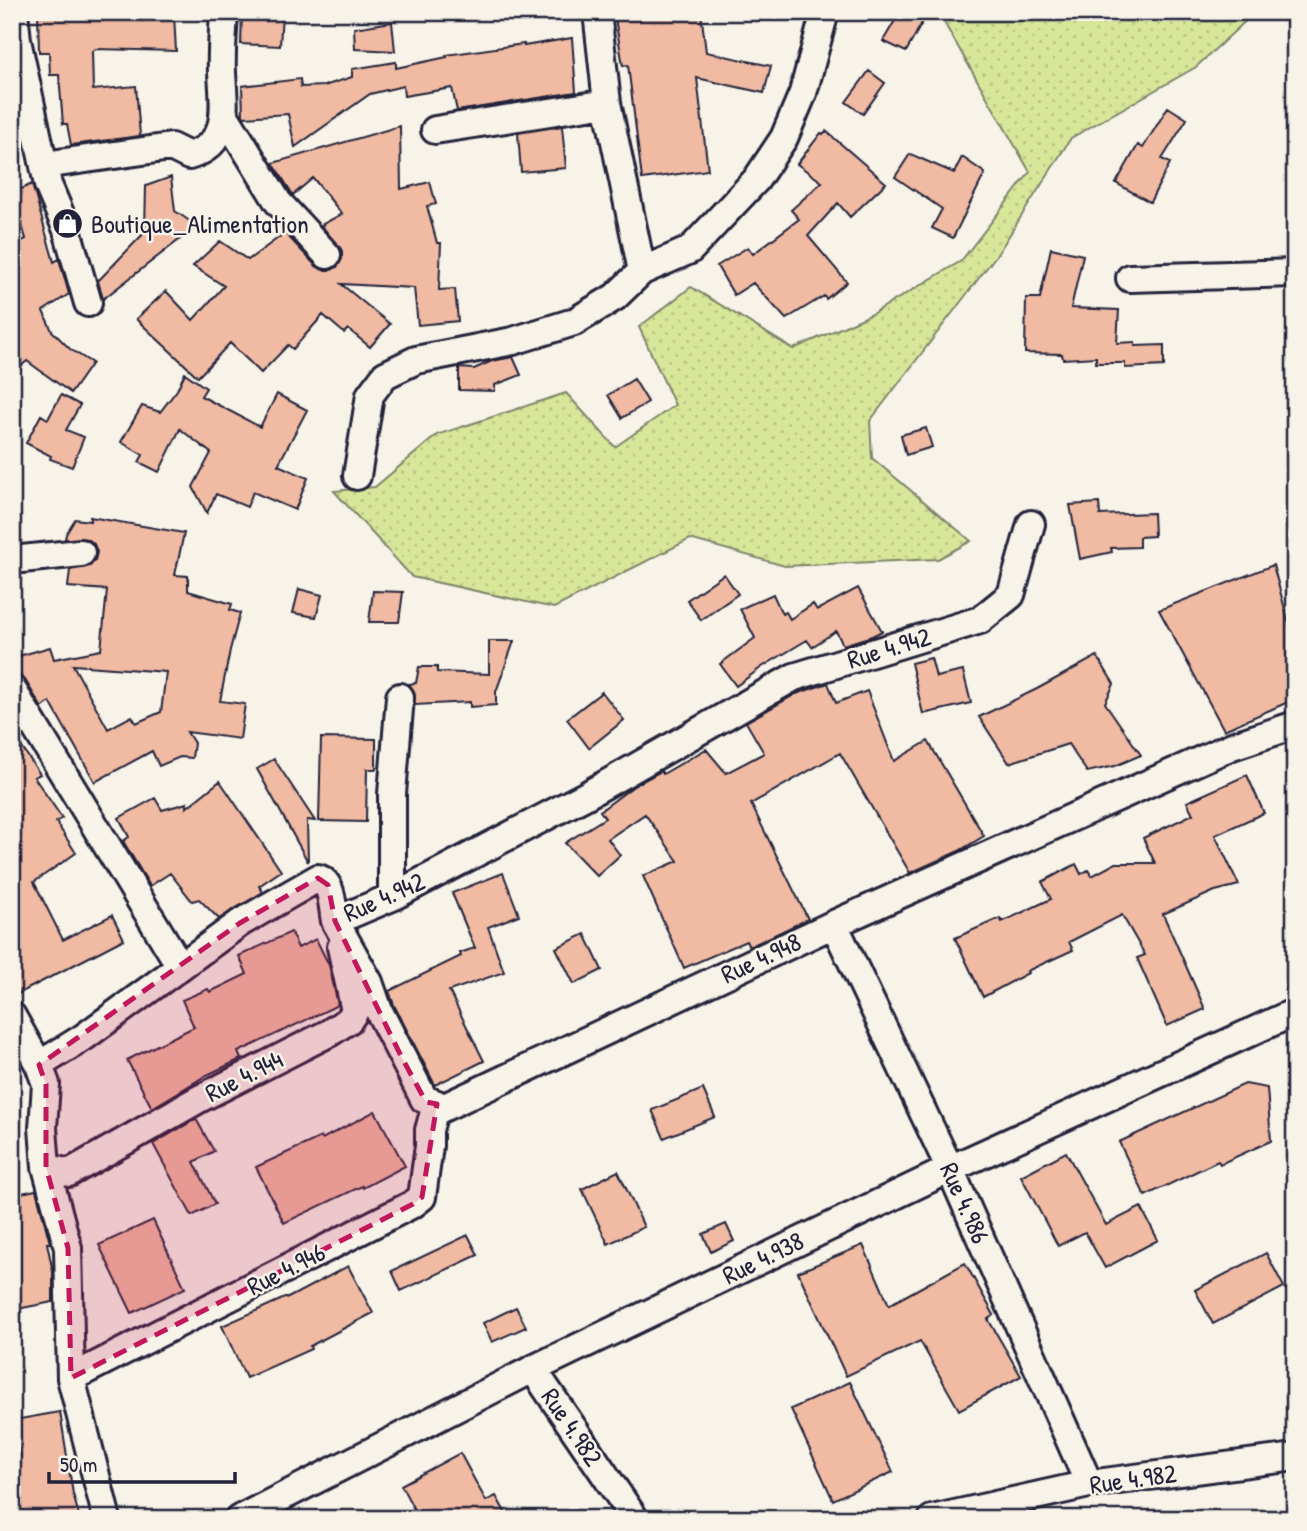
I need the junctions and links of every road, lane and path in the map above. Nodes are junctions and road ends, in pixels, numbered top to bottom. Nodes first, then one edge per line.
1 (14, 12) edge
2 (224, 12) edge
3 (597, 12) edge
4 (825, 12) edge
5 (607, 103) junction
6 (224, 114) junction
7 (435, 130) dead end
8 (44, 165) junction
9 (327, 256) dead end
10 (642, 271) junction
11 (1295, 273) edge
12 (1130, 278) dead end
13 (88, 303) dead end
14 (357, 476) dead end
15 (1031, 524) dead end
16 (80, 553) dead end
17 (12, 560) edge
18 (12, 689) edge
19 (400, 697) dead end
20 (1295, 725) edge
21 (392, 897) junction
22 (335, 921) junction
23 (834, 924) junction
24 (180, 966) junction
25 (1295, 1012) edge
26 (12, 1016) edge
27 (39, 1065) junction
28 (434, 1112) junction
29 (47, 1167) junction
30 (950, 1169) junction
31 (533, 1369) junction
32 (71, 1378) junction
33 (1295, 1457) edge
34 (1089, 1484) junction
35 (107, 1519) edge
36 (239, 1519) edge
37 (635, 1519) edge
38 (932, 1519) edge

1 - 8 street
2 - 6 street
3 - 5 street
4 - 10 street
5 - 7 street
5 - 10 street
6 - 8 street
6 - 9 street
8 - 13 street
10 - 14 street
11 - 12 street
15 - 21 street, Rue 4.942
16 - 17 street
18 - 24 street
19 - 21 street
20 - 23 street, Rue 4.948
21 - 22 street, Rue 4.942
22 - 24 street, Rue 4.942
22 - 28 street
22 - 29 street, Rue 4.944
23 - 28 street, Rue 4.948
23 - 30 street, Rue 4.986
24 - 27 street, Rue 4.942
25 - 30 street, Rue 4.938
26 - 27 street
27 - 29 street
28 - 32 street, Rue 4.946
29 - 32 street
30 - 31 street, Rue 4.938
30 - 34 street, Rue 4.986
31 - 36 street, Rue 4.938
31 - 37 street, Rue 4.982
32 - 35 street
33 - 34 street, Rue 4.982
34 - 38 street, Rue 4.982

